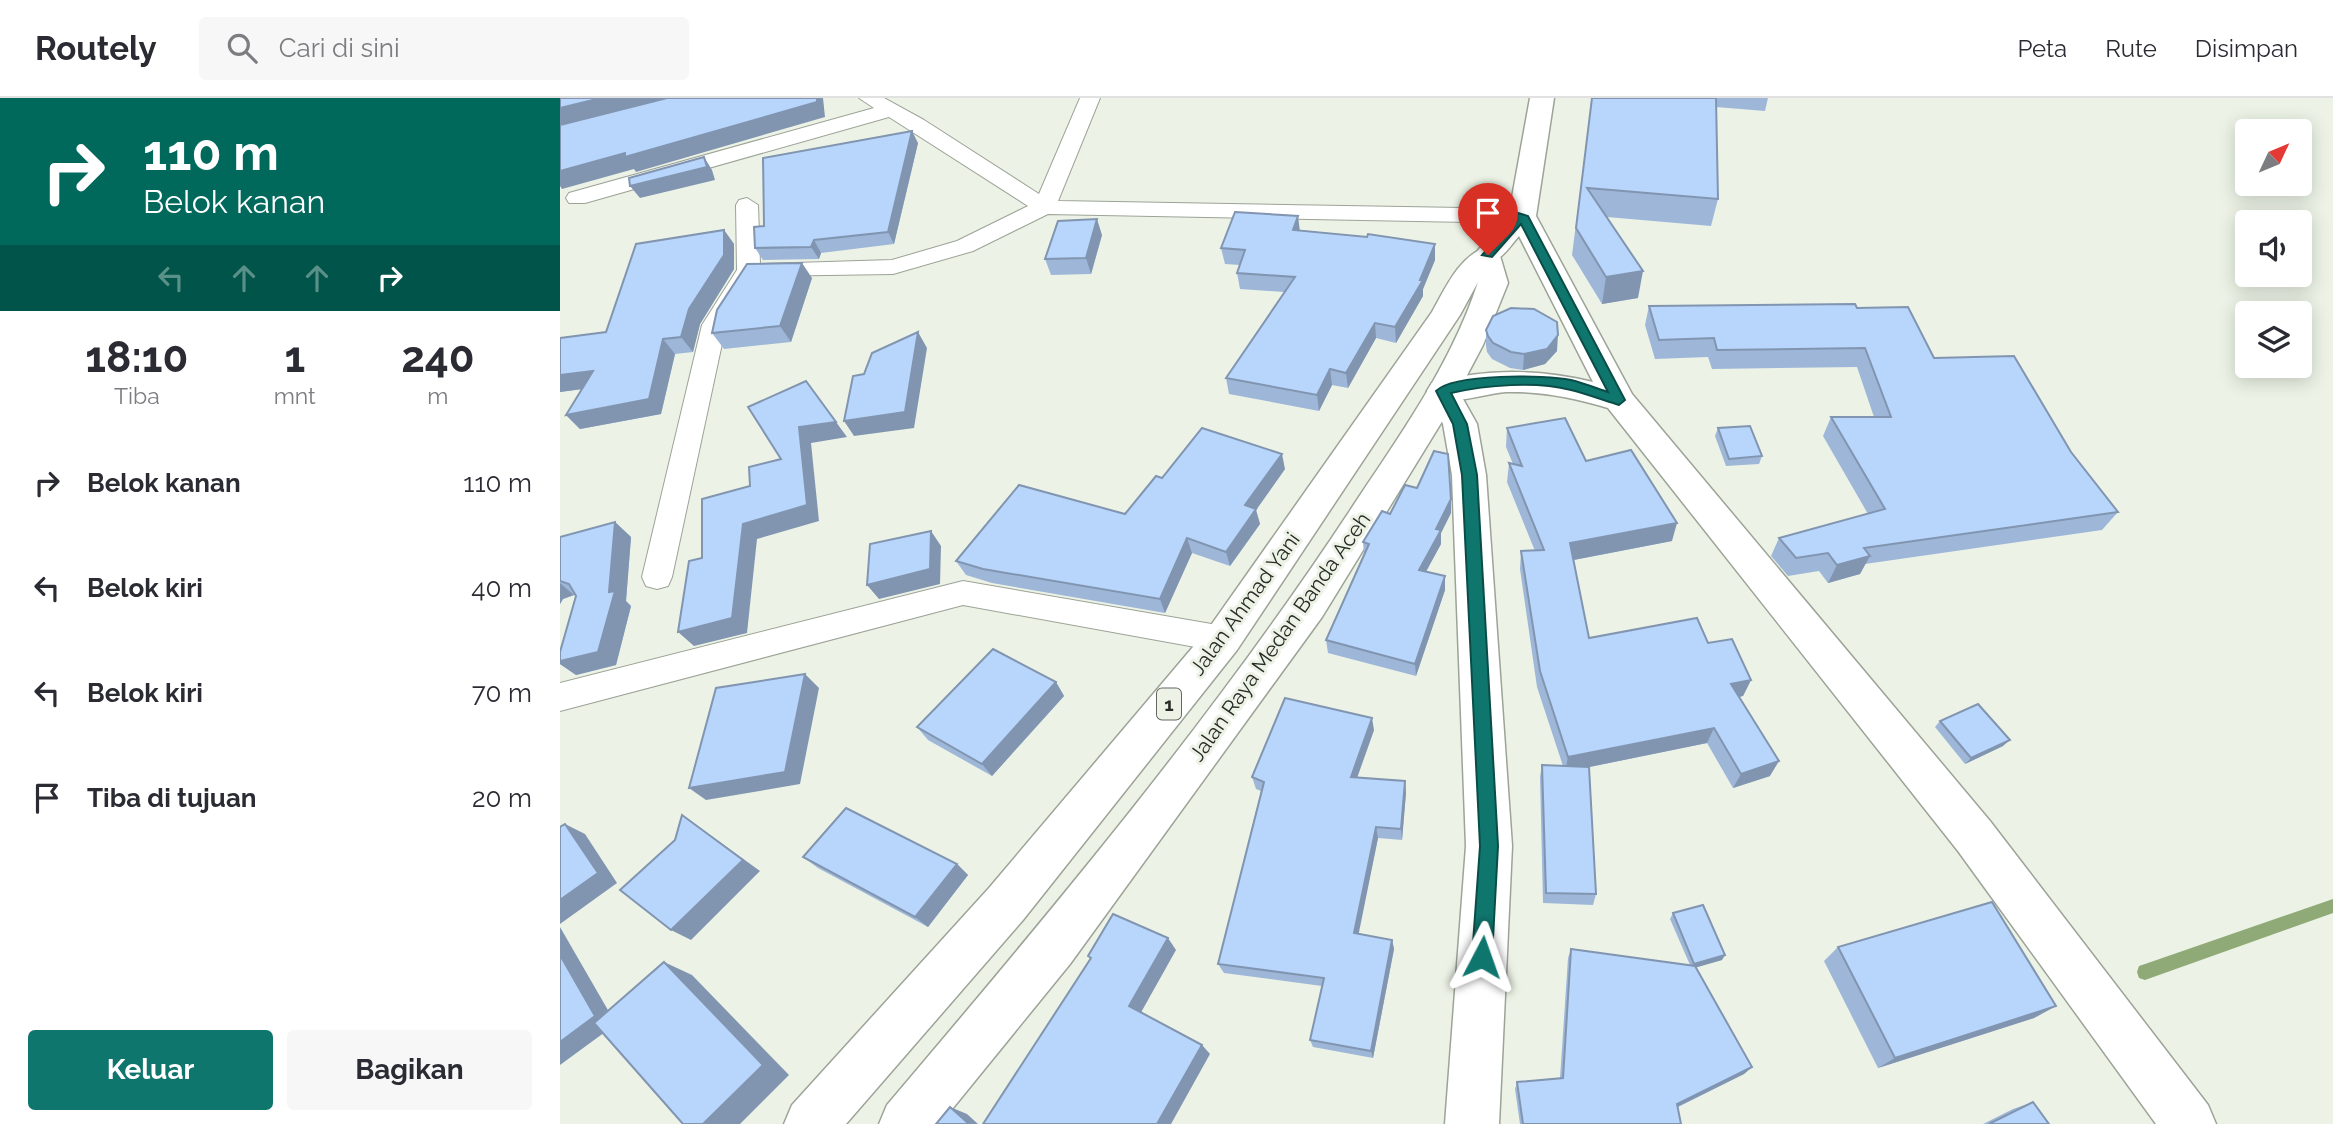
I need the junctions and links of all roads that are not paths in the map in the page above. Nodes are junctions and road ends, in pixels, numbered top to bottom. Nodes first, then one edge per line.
1 (1090, 98) edge
2 (1542, 98) edge
3 (882, 102) edge
4 (577, 198) dead end
5 (747, 205) dead end
6 (1044, 207) junction
7 (1522, 216) junction
8 (1488, 255) junction
9 (749, 270) junction
10 (1443, 391) junction
11 (1619, 400) junction
12 (657, 577) dead end
13 (1223, 639) junction
14 (560, 697) edge
15 (811, 1124) edge
16 (906, 1124) edge
17 (1472, 1124) edge
18 (2189, 1124) edge

1 - 6 street
2 - 7 main road
3 - 4 street
3 - 6 street
5 - 9 street
6 - 7 street
6 - 9 street
7 - 8 main road, 1
7 - 11 main road
8 - 10 main road, Jalan Raya Medan Banda Aceh
8 - 13 main road, Jalan Ahmad Yani / 1
9 - 12 street
10 - 11 main road
10 - 16 main road, Jalan Raya Medan Banda Aceh
10 - 17 main road
11 - 18 main road
13 - 14 street
13 - 15 main road, Jalan Ahmad Yani / 1

